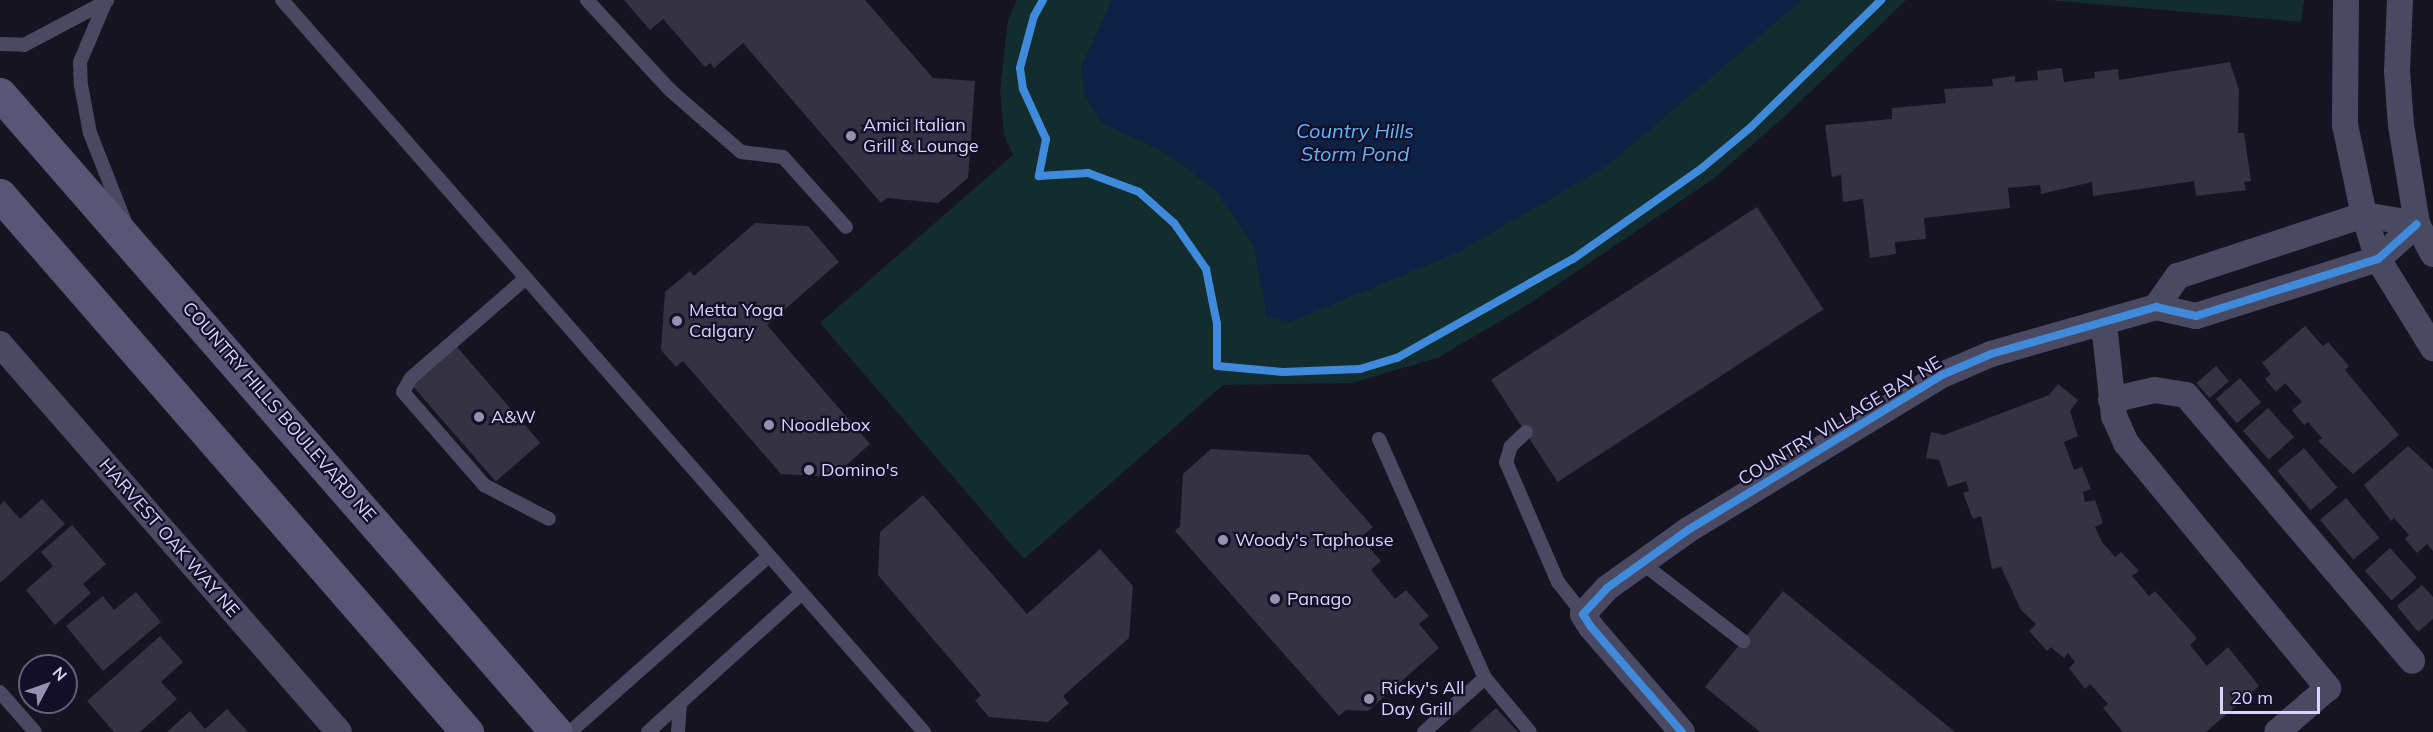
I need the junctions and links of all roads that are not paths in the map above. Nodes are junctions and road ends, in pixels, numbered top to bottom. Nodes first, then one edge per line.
1 (282, 0) edge
2 (587, 0) edge
3 (2346, 0) edge
4 (2400, 0) edge
5 (107, 1) edge
6 (0, 44) edge
7 (0, 94) edge
8 (0, 195) edge
9 (2364, 215) junction
10 (2417, 224) junction
11 (846, 227) dead end
12 (137, 250) junction
13 (2433, 254) edge
14 (2378, 259) junction
15 (526, 278) junction
16 (2156, 307) junction
17 (2104, 324) junction
18 (0, 344) edge
19 (2433, 348) edge
20 (2111, 400) junction
21 (1526, 432) dead end
22 (1379, 439) dead end
23 (549, 519) dead end
24 (769, 556) junction
25 (1642, 563) junction
26 (802, 593) junction
27 (1584, 614) junction
28 (1743, 641) dead end
29 (2412, 661) dead end
30 (1485, 678) junction
31 (0, 693) edge
32 (680, 706) junction
33 (35, 732) edge
34 (339, 732) edge
35 (467, 732) edge
36 (556, 732) edge
37 (570, 732) edge
38 (648, 732) edge
39 (678, 732) edge
40 (924, 732) edge
41 (1424, 732) edge
42 (1530, 732) edge
43 (1682, 732) edge
44 (2277, 732) edge

1 - 15 lane
2 - 11 lane
3 - 9 street
4 - 10 street
5 - 6 lane
5 - 12 lane
7 - 12 main road, COUNTRY HILLS BOULEVARD NE
8 - 35 main road
9 - 10 street
9 - 14 street
9 - 16 street
10 - 13 street
10 - 14 street
12 - 36 main road, COUNTRY HILLS BOULEVARD NE
14 - 16 street
14 - 19 street
15 - 23 lane
15 - 24 lane
16 - 17 street, COUNTRY VILLAGE BAY NE
17 - 20 street
17 - 25 street, COUNTRY VILLAGE BAY NE
18 - 34 street, HARVEST OAK WAY NE
20 - 29 street
20 - 44 street
21 - 27 lane
22 - 30 lane
24 - 26 lane
24 - 37 lane
25 - 27 street, COUNTRY VILLAGE BAY NE
25 - 28 lane
26 - 32 lane
26 - 40 lane
27 - 43 street
30 - 41 lane
30 - 42 lane
31 - 33 lane
32 - 38 lane
32 - 39 lane

